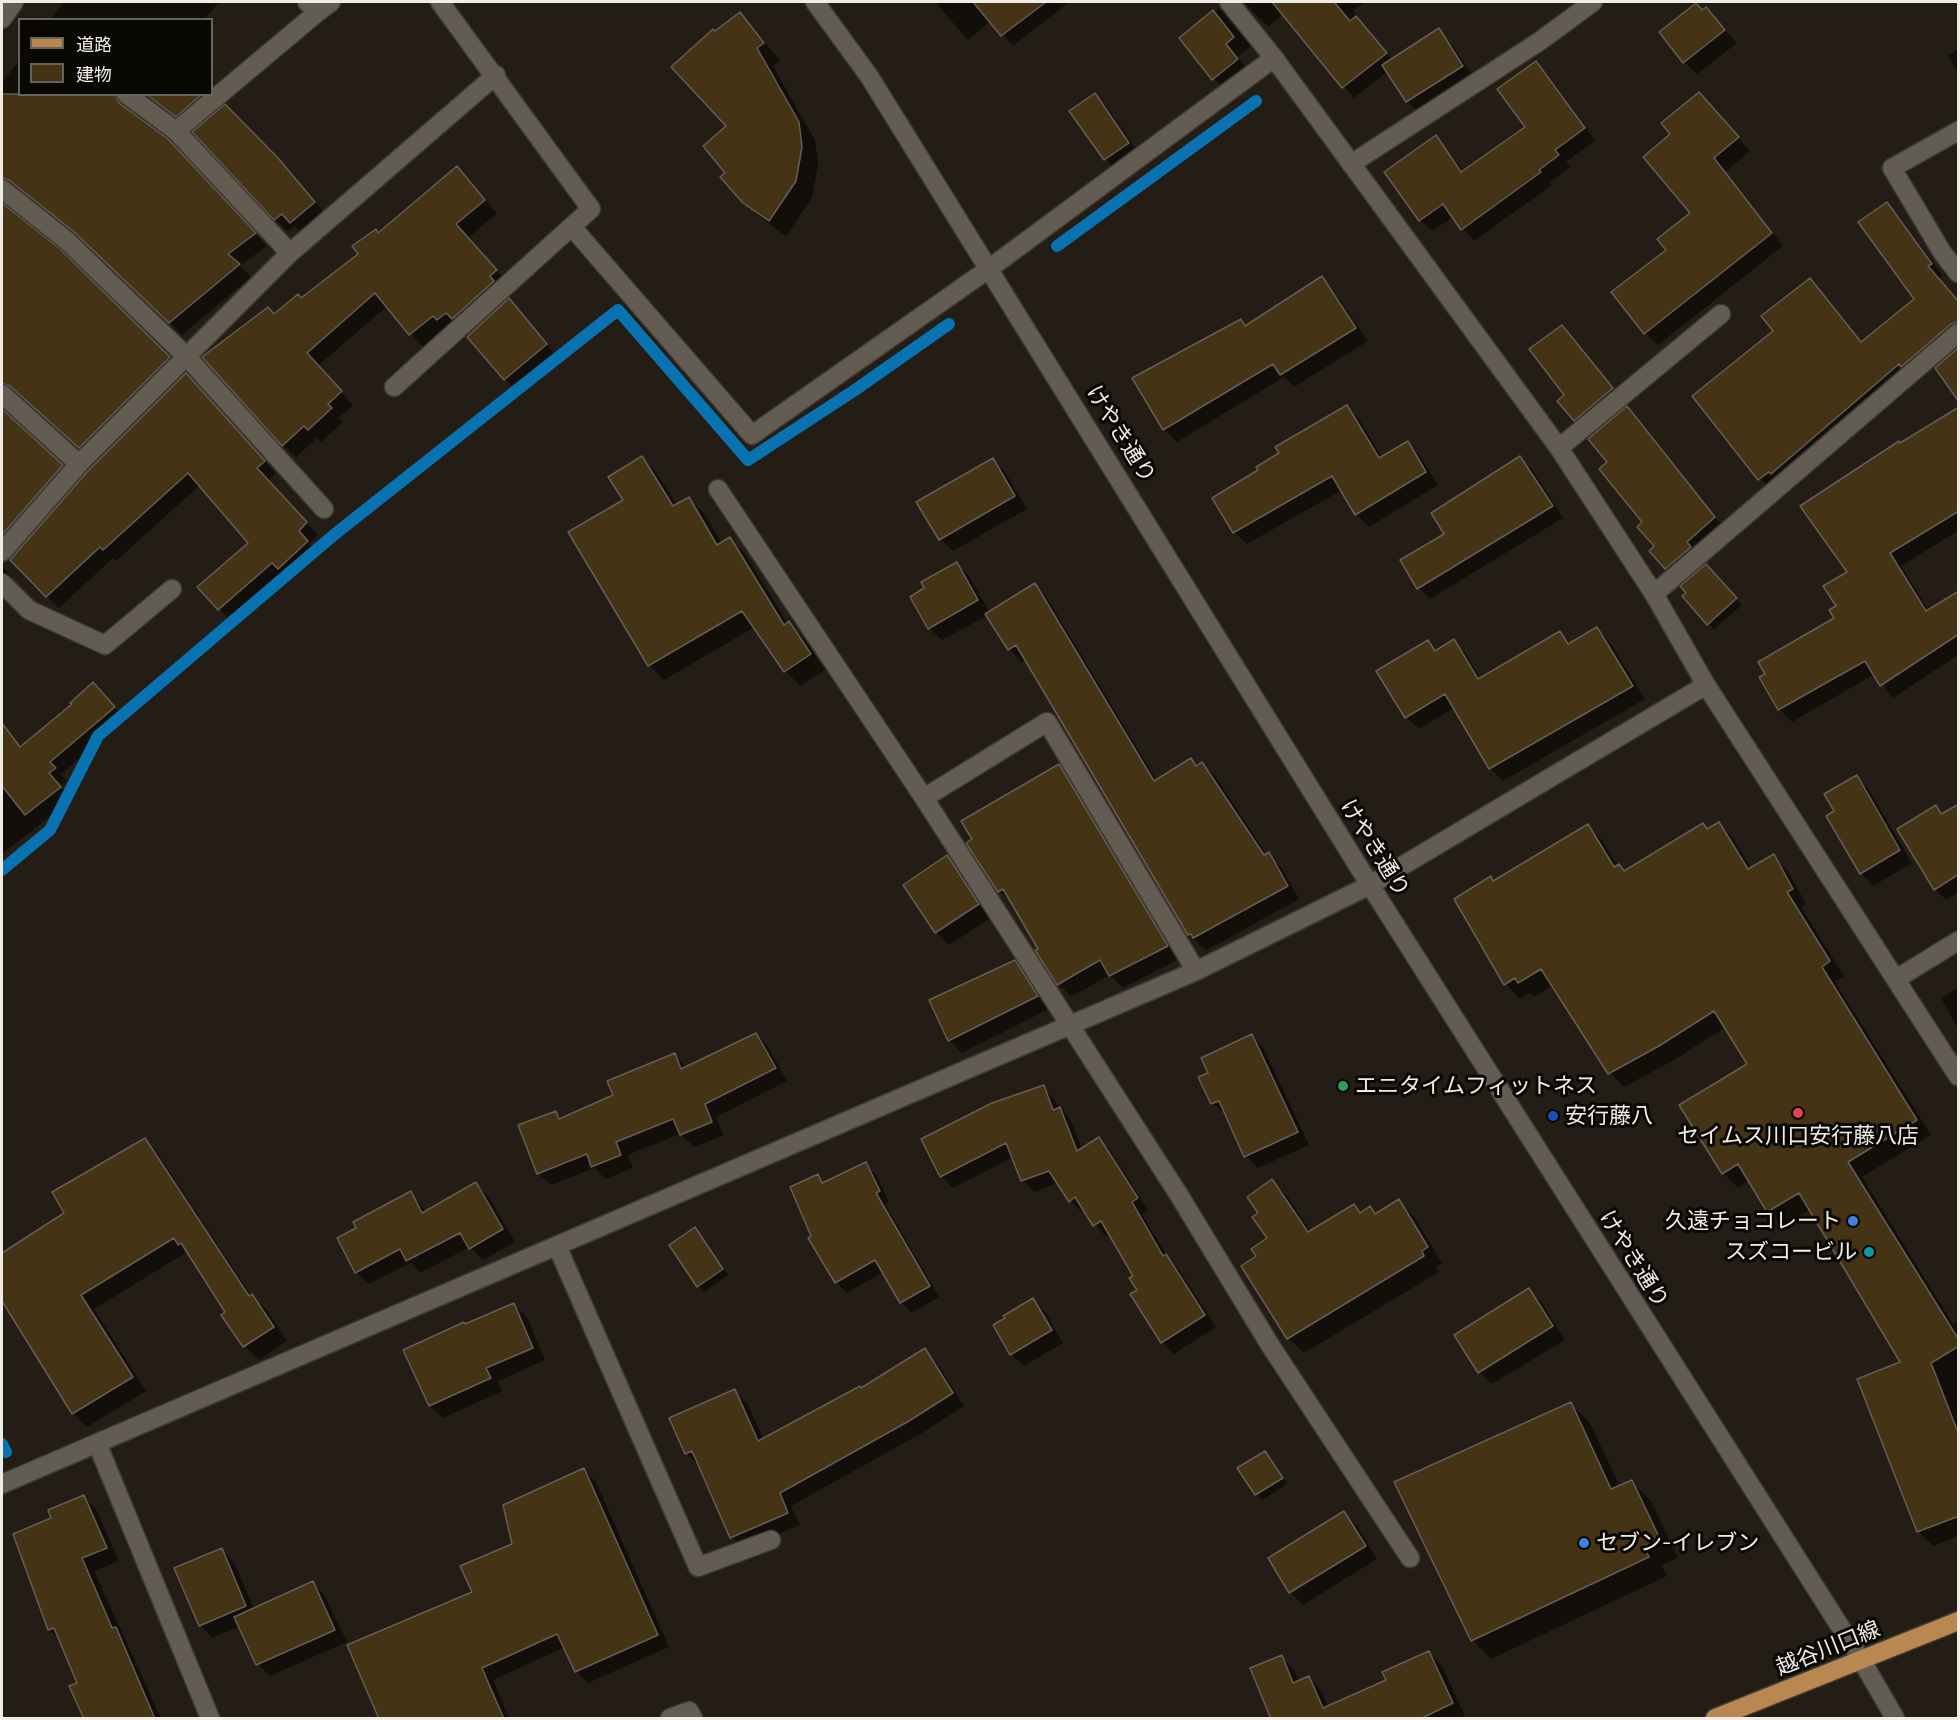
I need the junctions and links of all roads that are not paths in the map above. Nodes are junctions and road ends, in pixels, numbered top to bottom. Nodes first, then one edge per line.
1 (440, 2) edge
2 (815, 2) edge
3 (1229, 2) edge
4 (1593, 2) edge
5 (319, 5) edge
6 (1274, 58) junction
7 (496, 75) junction
8 (129, 96) edge
9 (176, 131) junction
10 (1959, 131) edge
11 (1352, 164) junction
12 (2, 189) edge
13 (572, 226) junction
14 (290, 253) junction
15 (990, 268) junction
16 (1959, 273) edge
17 (1721, 314) dead end
18 (1959, 333) edge
19 (186, 356) junction
20 (394, 387) dead end
21 (2, 393) edge
22 (1559, 448) junction
23 (79, 464) junction
24 (718, 489) dead end
25 (324, 509) dead end
26 (2, 552) edge
27 (2, 583) edge
28 (172, 590) dead end
29 (1654, 594) junction
30 (1706, 685) junction
31 (924, 798) junction
32 (1370, 885) junction
33 (1959, 941) edge
34 (1196, 971) junction
35 (1896, 979) junction
36 (1071, 1026) junction
37 (1959, 1076) edge
38 (557, 1246) junction
39 (97, 1443) junction
40 (2, 1484) edge
41 (771, 1540) dead end
42 (1410, 1558) dead end
43 (1959, 1621) edge
44 (1862, 1661) junction
45 (210, 1719) edge
46 (670, 1719) edge
47 (693, 1719) edge
48 (1715, 1719) edge
49 (1895, 1719) edge

1 - 7 street
2 - 15 street, けやき通り
3 - 6 street
4 - 11 street
5 - 9 street
6 - 11 street
6 - 15 street
7 - 13 street
7 - 14 street
8 - 9 street
9 - 14 street
10 - 16 street
11 - 22 street
12 - 19 street
13 - 15 street
13 - 20 street
14 - 19 street
15 - 32 street, けやき通り
17 - 22 street
18 - 29 street
19 - 23 street
19 - 25 street
21 - 23 street
22 - 29 street
23 - 26 street
24 - 31 street
27 - 28 street
29 - 30 street
30 - 32 street
30 - 35 street
31 - 34 street
31 - 36 street
32 - 34 street
32 - 44 street, けやき通り
33 - 35 street
34 - 36 street
35 - 37 street
36 - 38 street
36 - 42 street
38 - 39 street
38 - 41 street
39 - 40 street
39 - 45 street
43 - 44 main road, 越谷川口線
44 - 48 main road, 越谷川口線
44 - 49 street, けやき通り
46 - 47 street

